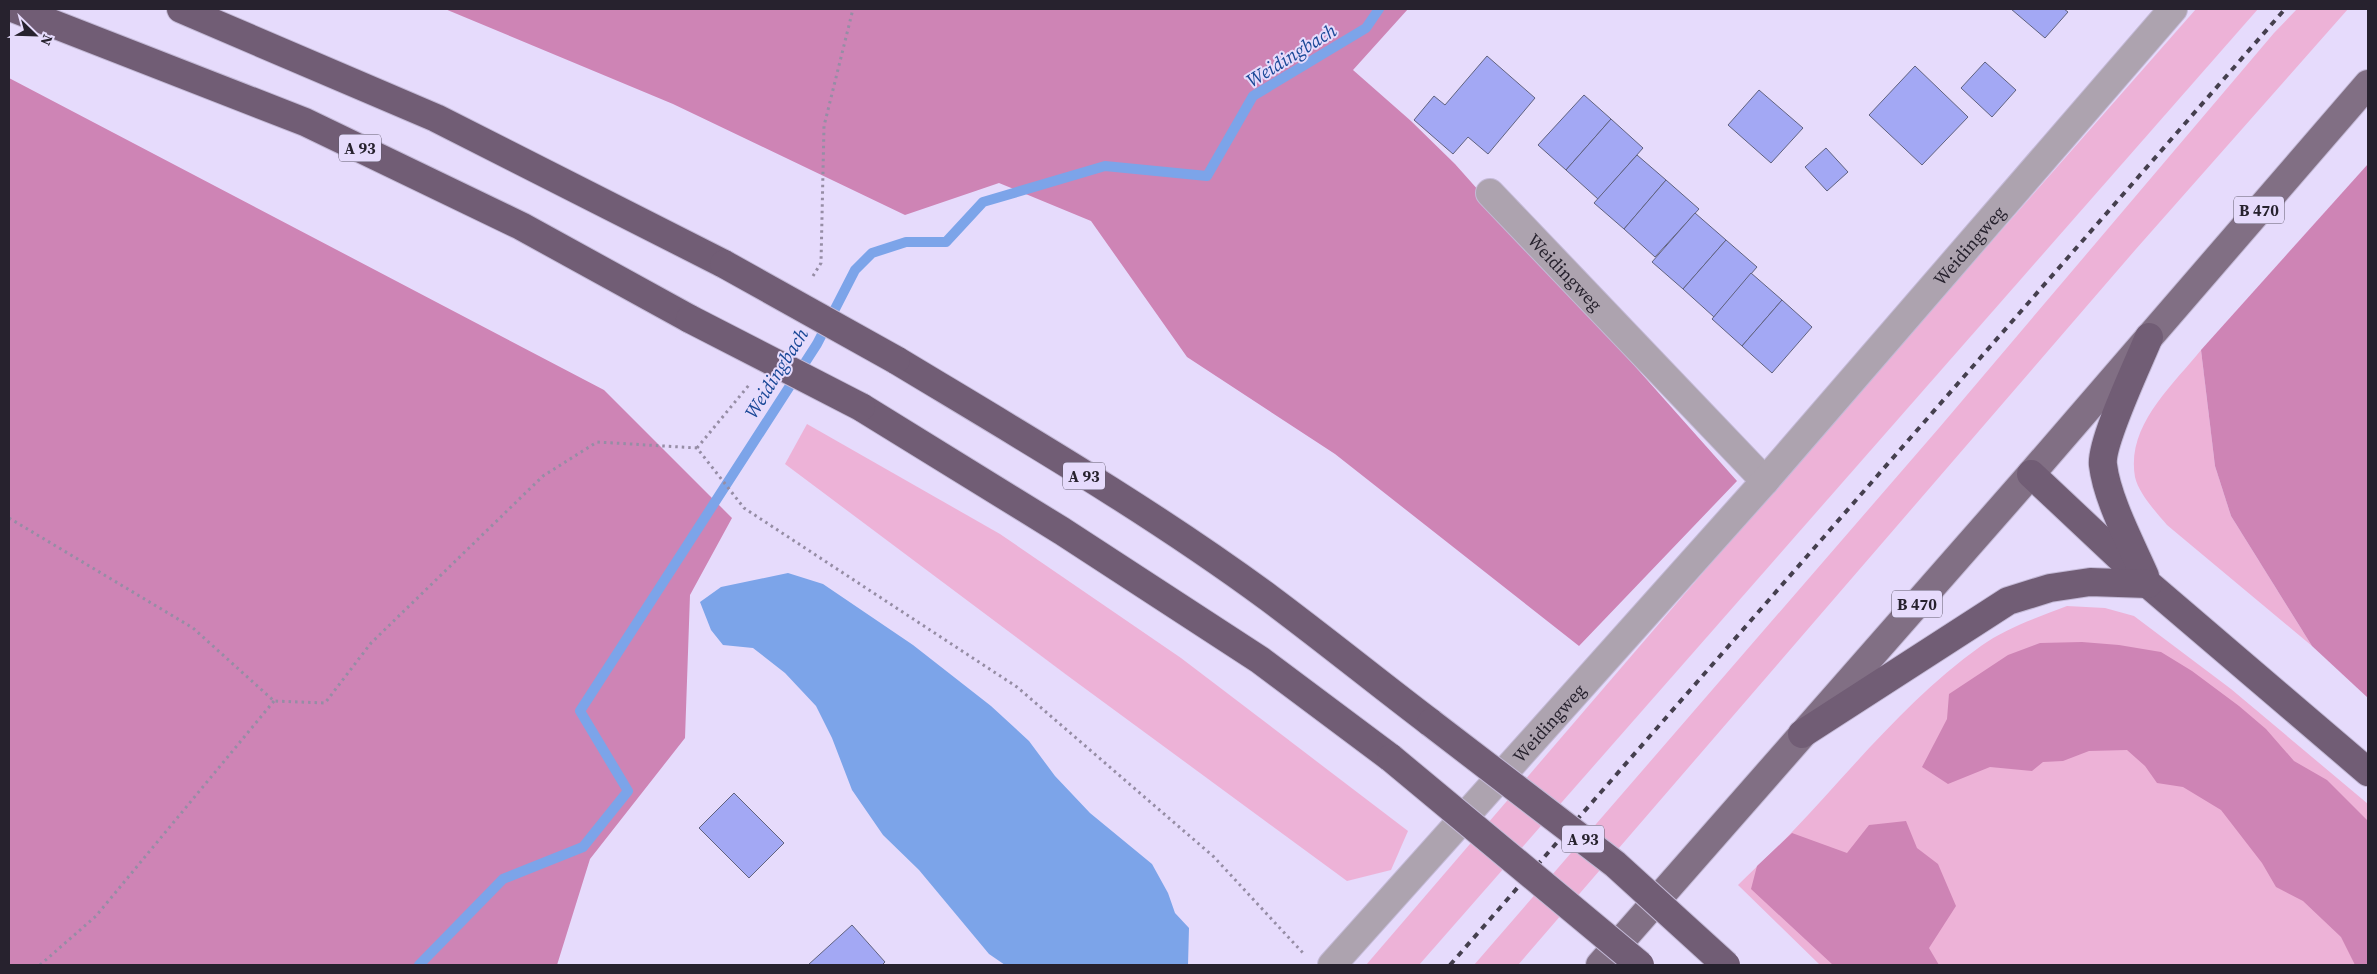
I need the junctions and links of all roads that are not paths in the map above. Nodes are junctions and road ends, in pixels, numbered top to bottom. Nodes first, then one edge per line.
1 (15, 9) edge
2 (181, 9) edge
3 (2174, 9) edge
4 (2368, 84) edge
5 (1490, 193) dead end
6 (2149, 337) junction
7 (2032, 474) junction
8 (1765, 481) junction
9 (2148, 584) junction
10 (1802, 734) junction
11 (2368, 772) edge
12 (1320, 962) edge
13 (1600, 965) edge
14 (1640, 965) edge
15 (1726, 965) edge

1 - 14 highway, A 93, bridge
2 - 15 highway, A 93, bridge
3 - 8 street, Weidingweg
4 - 6 main road, B 470
5 - 8 street, Weidingweg
6 - 7 main road, B 470
6 - 9 highway
7 - 9 highway
7 - 10 main road, B 470
8 - 12 street, Weidingweg
9 - 10 highway
9 - 11 highway
10 - 13 main road, B 470

